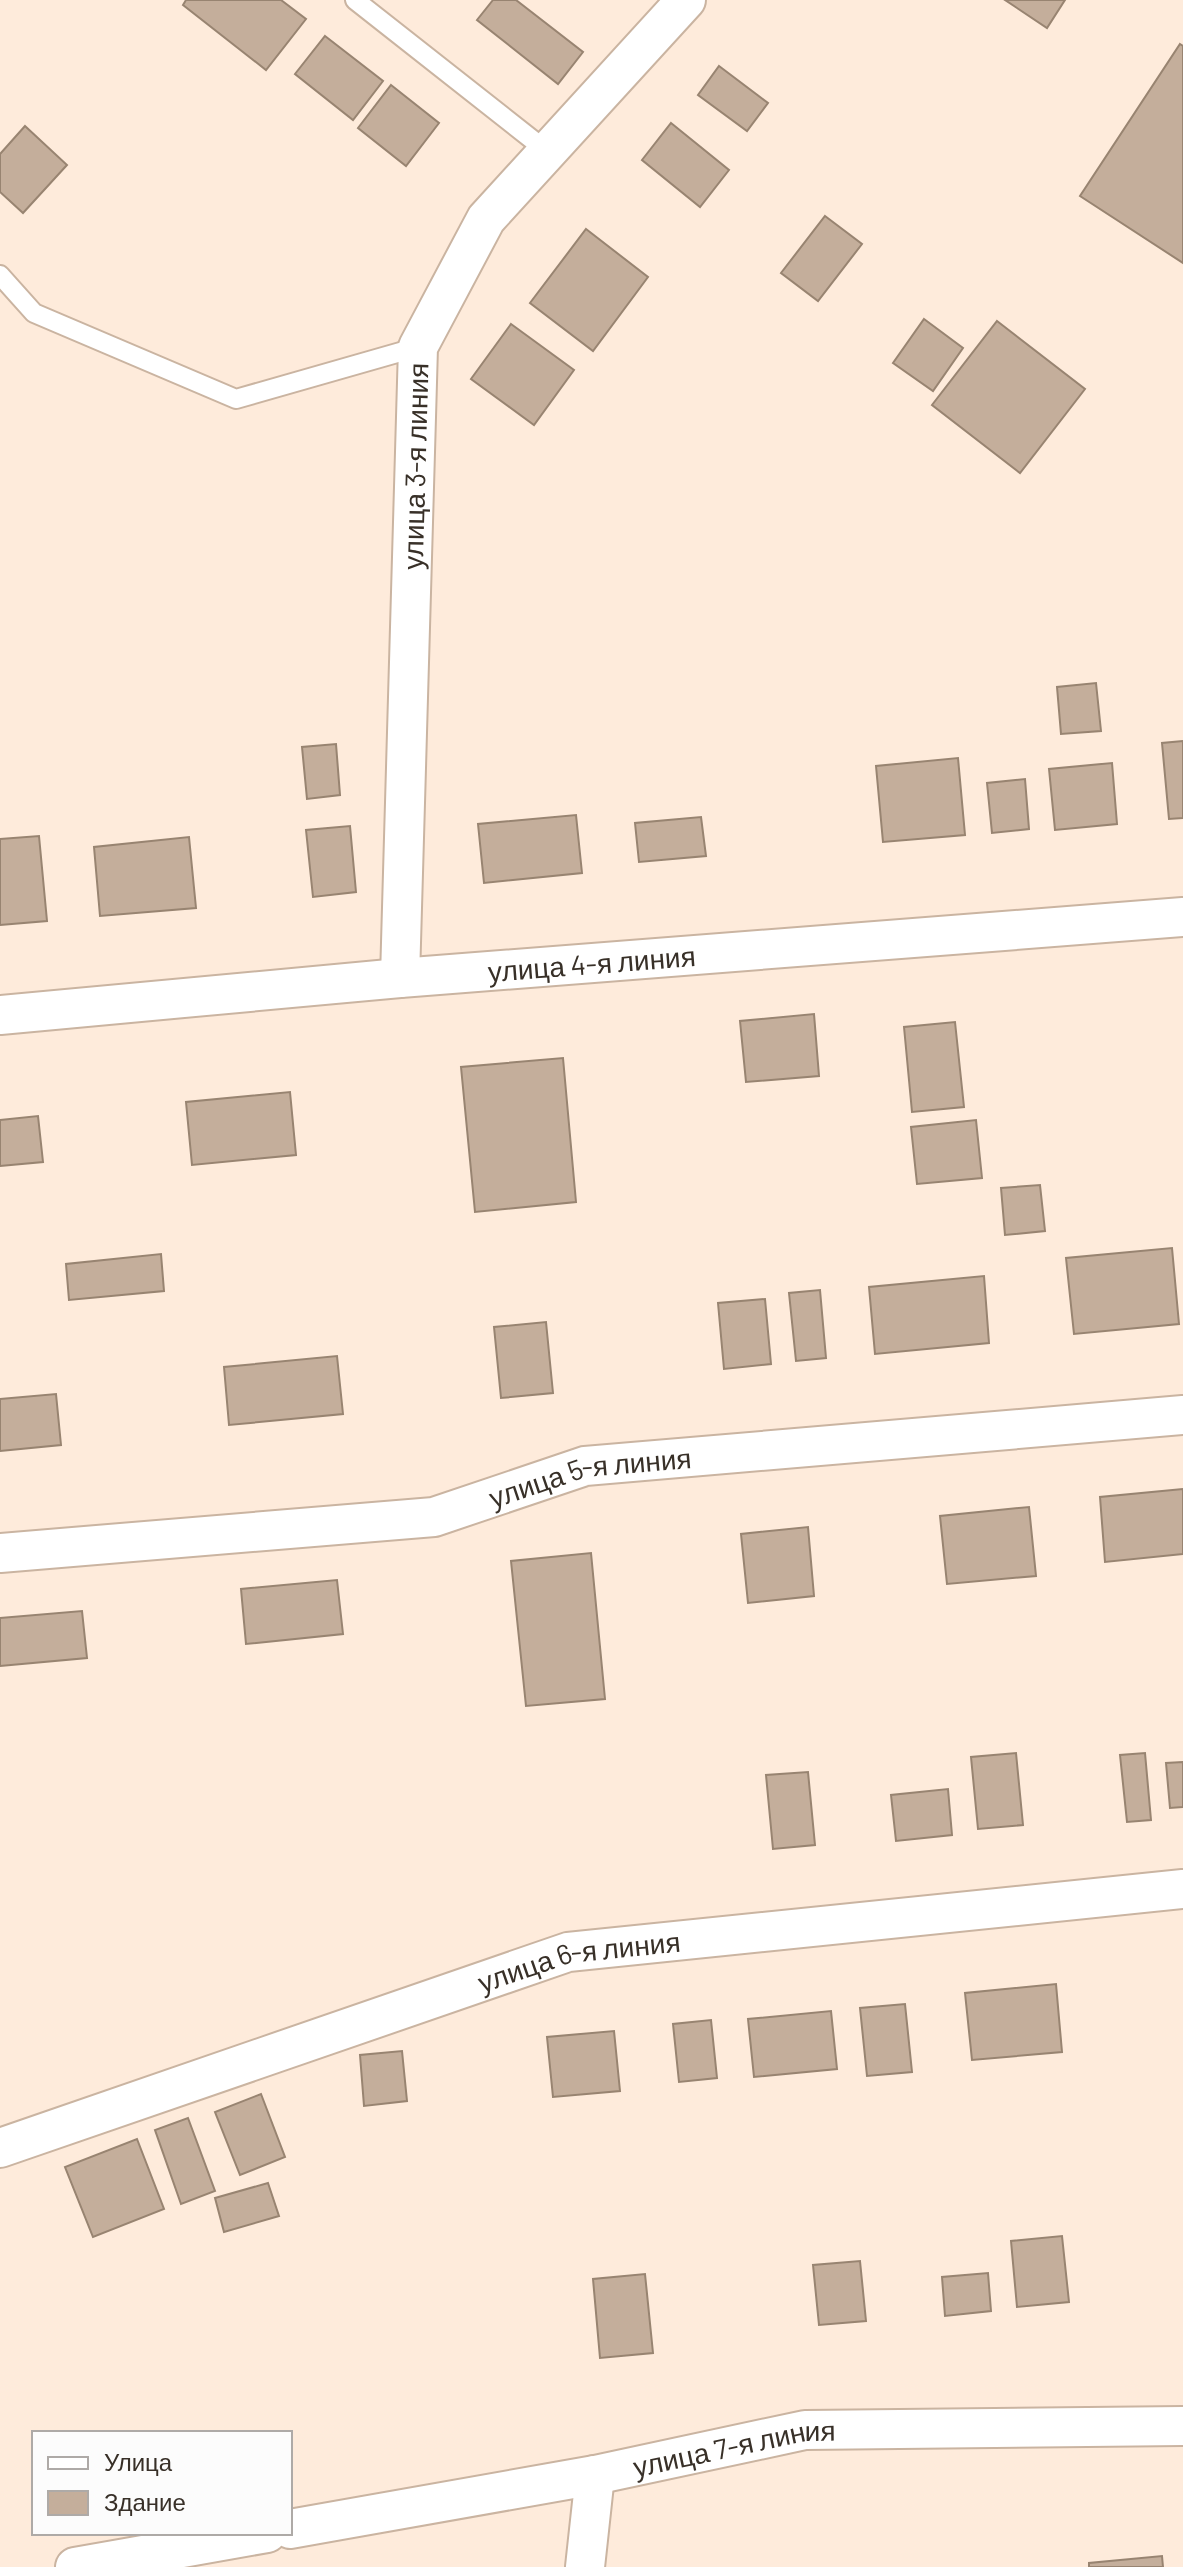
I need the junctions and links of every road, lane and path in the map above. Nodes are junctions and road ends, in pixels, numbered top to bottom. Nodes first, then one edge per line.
1 (355, 0) edge
2 (686, 0) edge
3 (548, 152) junction
4 (0, 275) edge
5 (418, 347) junction
6 (1183, 917) edge
7 (400, 978) junction
8 (0, 1015) edge
9 (1183, 1415) edge
10 (0, 1553) edge
11 (1183, 1889) edge
12 (0, 2148) edge
13 (1183, 2426) edge
14 (595, 2475) junction
15 (292, 2529) edge
16 (256, 2535) edge
17 (75, 2567) edge
18 (585, 2567) edge

1 - 3 lane
2 - 3 street, улица 3-я линия
3 - 5 street, улица 3-я линия
4 - 5 lane
5 - 7 street, улица 3-я линия
6 - 7 street, улица 4-я линия
7 - 8 street, улица 4-я линия
9 - 10 street, улица 5-я линия
11 - 12 street, улица 6-я линия
13 - 14 street, улица 7-я линия
14 - 15 street, улица 7-я линия
14 - 18 street
16 - 17 street

